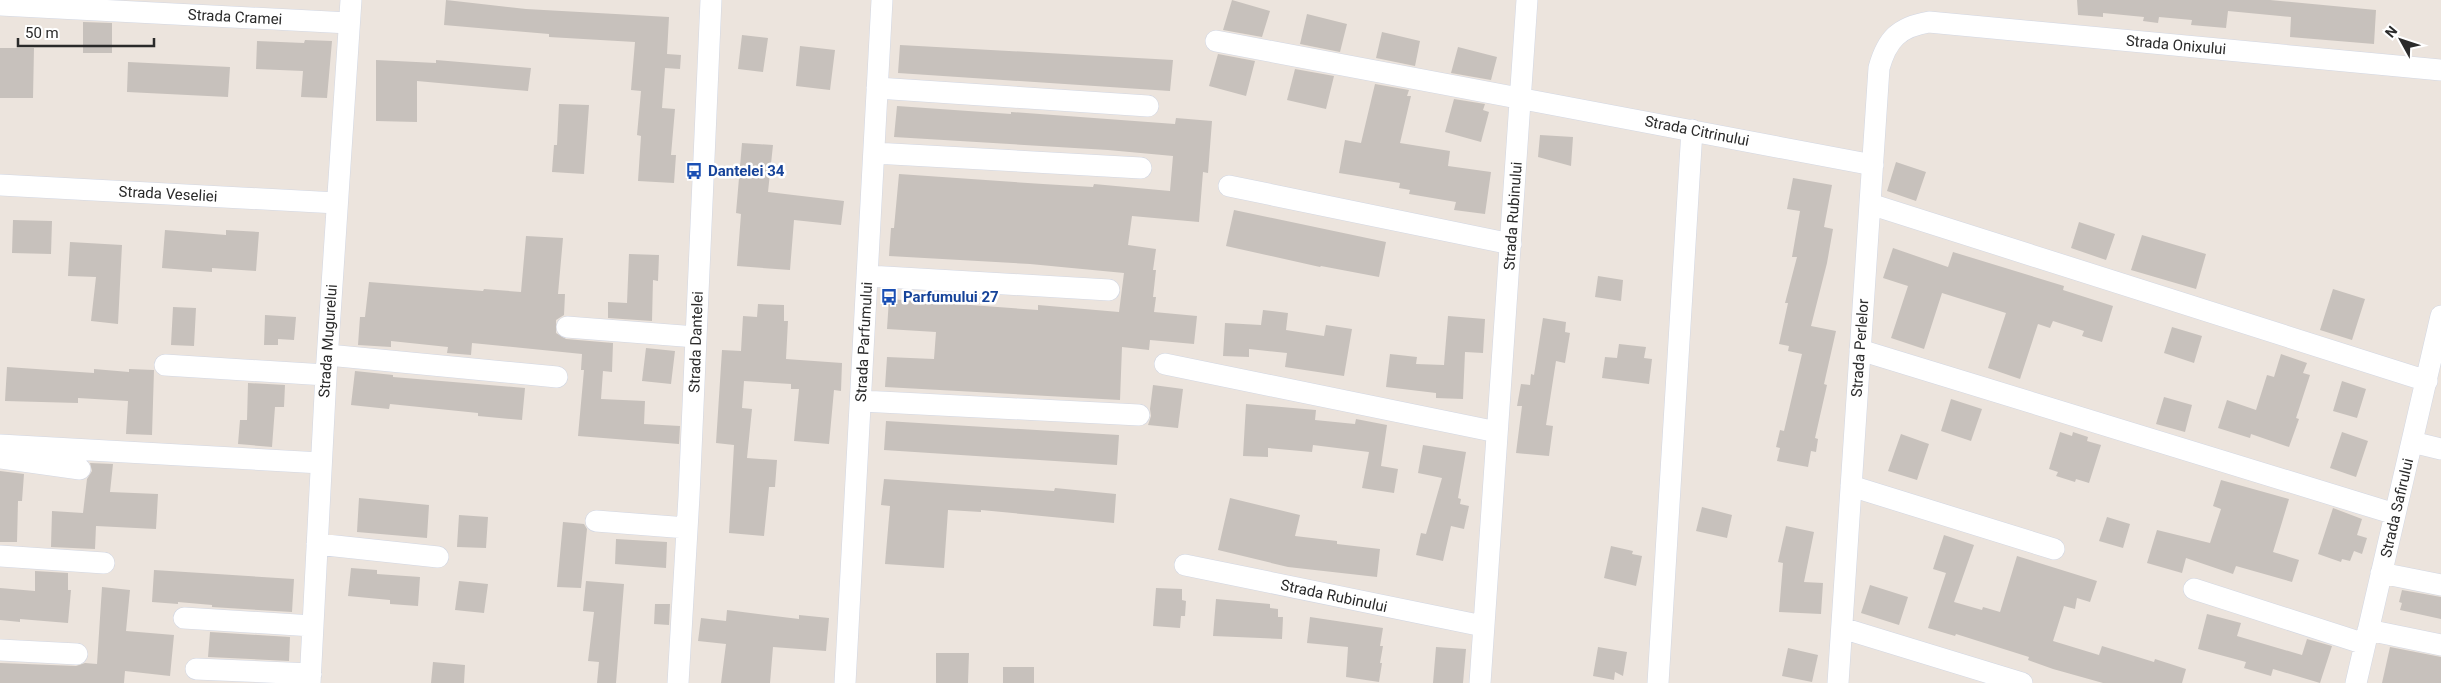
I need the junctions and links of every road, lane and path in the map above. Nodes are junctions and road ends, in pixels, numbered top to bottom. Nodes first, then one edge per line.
1 (351, 0) edge
2 (712, 0) edge
3 (882, 0) edge
4 (1527, 0) edge
5 (0, 6) edge
6 (349, 23) junction
7 (1910, 26) joint
8 (1216, 41) dead end
9 (2441, 70) edge
10 (877, 88) junction
11 (1522, 100) junction
12 (1148, 106) dead end
13 (1692, 130) junction
14 (874, 153) junction
15 (1873, 165) junction
16 (1141, 168) dead end
17 (0, 185) edge
18 (1229, 186) dead end
19 (337, 203) junction
20 (1870, 204) junction
21 (1511, 244) junction
22 (868, 276) junction
23 (1109, 290) dead end
24 (2441, 316) edge
25 (567, 327) dead end
26 (696, 337) junction
27 (1860, 350) junction
28 (1165, 364) dead end
29 (165, 365) dead end
30 (327, 365) junction
31 (557, 377) dead end
32 (2427, 381) junction
33 (861, 401) junction
34 (1139, 415) dead end
35 (1497, 432) junction
36 (2412, 442) junction
37 (0, 444) edge
38 (2441, 449) edge
39 (0, 458) edge
40 (321, 463) junction
41 (80, 468) dead end
42 (1851, 486) junction
43 (2395, 514) junction
44 (596, 521) dead end
45 (687, 528) junction
46 (317, 544) junction
47 (2054, 549) dead end
48 (0, 556) edge
49 (438, 557) dead end
50 (104, 563) dead end
51 (1186, 565) dead end
52 (2381, 573) junction
53 (2441, 585) edge
54 (2194, 589) dead end
55 (184, 618) dead end
56 (313, 626) junction
57 (1483, 626) junction
58 (1842, 628) junction
59 (2366, 637) junction
60 (2441, 645) edge
61 (0, 650) edge
62 (77, 654) dead end
63 (196, 668) dead end
64 (310, 679) edge
65 (678, 683) edge
66 (845, 683) edge
67 (1480, 683) edge
68 (1658, 683) edge
69 (1838, 683) edge
70 (2022, 683) edge
71 (2356, 683) edge

1 - 6 street, Strada Mugurelui
2 - 26 street, Strada Dantelei
3 - 10 street, Strada Parfumului
4 - 11 street, Strada Rubinului
5 - 6 street, Strada Cramei
6 - 19 street, Strada Mugurelui
7 - 9 street, Strada Onixului
7 - 15 street, Strada Perlelor
8 - 11 street, Strada Citrinului
10 - 12 street
10 - 14 street, Strada Parfumului
11 - 13 street, Strada Citrinului
11 - 21 street, Strada Rubinului
13 - 15 street, Strada Citrinului
13 - 68 street
14 - 16 street
14 - 22 street, Strada Parfumului
15 - 20 street, Strada Perlelor
17 - 19 street, Strada Veseliei
18 - 21 street
19 - 30 street, Strada Mugurelui
20 - 27 street, Strada Perlelor
20 - 32 street
21 - 35 street, Strada Rubinului
22 - 23 street
22 - 33 street, Strada Parfumului
24 - 32 street, Strada Safirului
25 - 26 street
26 - 45 street, Strada Dantelei
27 - 42 street, Strada Perlelor
27 - 43 street
28 - 35 street
29 - 30 street
30 - 31 street
30 - 40 street, Strada Mugurelui
32 - 36 street, Strada Safirului
33 - 34 street
33 - 66 street, Strada Parfumului
35 - 57 street, Strada Rubinului
36 - 38 street, Strada Safirului
36 - 43 street, Strada Safirului
37 - 40 street
39 - 41 street
40 - 46 street, Strada Mugurelui
42 - 47 street
42 - 58 street, Strada Perlelor
43 - 52 street, Strada Safirului
44 - 45 street
45 - 65 street, Strada Dantelei
46 - 49 street
46 - 56 street, Strada Mugurelui
48 - 50 street
51 - 57 street, Strada Rubinului
52 - 53 street, Strada Safirului
52 - 59 street, Strada Safirului
54 - 59 street
55 - 56 street
56 - 64 street, Strada Mugurelui
57 - 67 street, Strada Rubinului
58 - 69 street, Strada Perlelor
58 - 70 street
59 - 60 street
59 - 71 street, Strada Safirului
61 - 62 street
63 - 64 street

